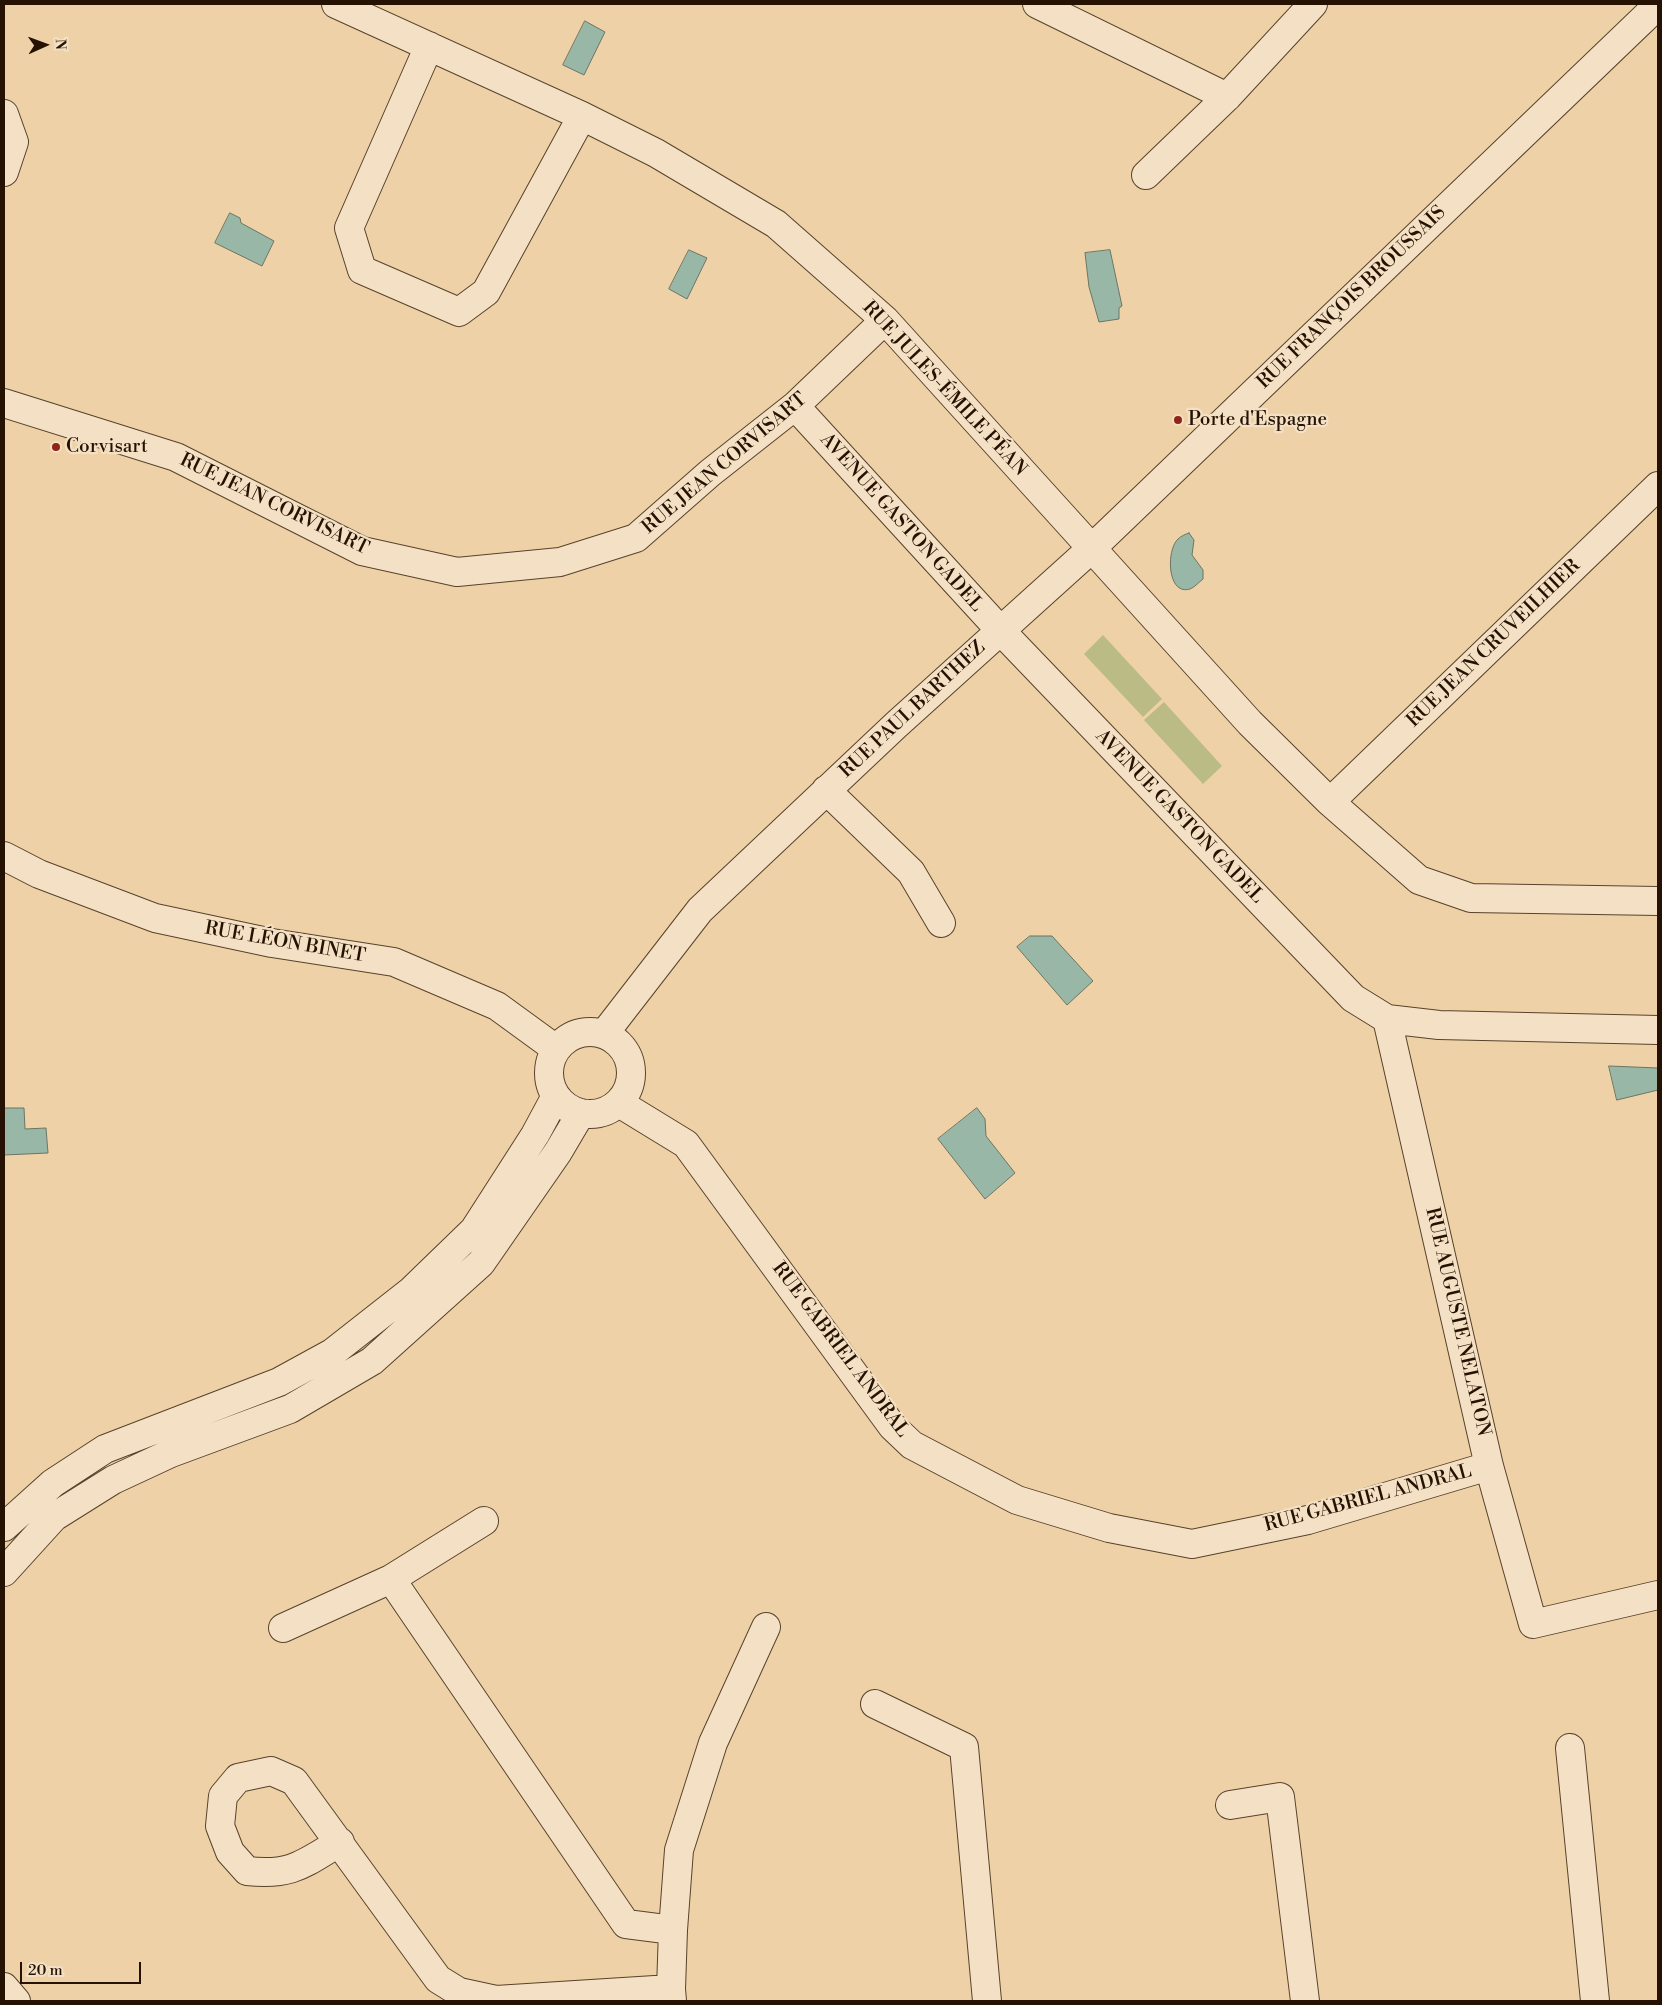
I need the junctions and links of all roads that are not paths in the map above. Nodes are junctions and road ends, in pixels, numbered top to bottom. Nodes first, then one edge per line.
1 (336, 4) edge
2 (1037, 4) edge
3 (1313, 4) edge
4 (1658, 4) edge
5 (429, 46) junction
6 (1227, 97) junction
7 (4, 114) edge
8 (582, 116) junction
9 (4, 172) edge
10 (1146, 175) dead end
11 (885, 320) junction
12 (4, 403) edge
13 (795, 406) junction
14 (1658, 486) edge
15 (1091, 549) junction
16 (1000, 630) junction
17 (826, 790) junction
18 (1330, 802) junction
19 (4, 856) edge
20 (1658, 901) edge
21 (941, 923) dead end
22 (1387, 1019) junction
23 (1658, 1030) edge
24 (604, 1034) junction
25 (556, 1049) junction
26 (556, 1096) junction
27 (619, 1103) junction
28 (581, 1113) junction
29 (1490, 1466) junction
30 (484, 1521) dead end
31 (4, 1527) edge
32 (4, 1572) edge
33 (391, 1580) junction
34 (1658, 1595) edge
35 (766, 1627) dead end
36 (283, 1628) dead end
37 (875, 1704) dead end
38 (1570, 1748) dead end
39 (1230, 1805) dead end
40 (340, 1842) dead end
41 (673, 1940) junction
42 (4, 1987) edge
43 (672, 1995) edge
44 (16, 2001) edge
45 (496, 2001) edge
46 (987, 2001) edge
47 (1305, 2001) edge
48 (1595, 2001) edge

1 - 5 street, RUE JULES-ÉMILE PÉAN
2 - 6 street
3 - 6 street
4 - 15 street, RUE FRANÇOIS BROUSSAIS
5 - 8 street, RUE JULES-ÉMILE PÉAN
5 - 8 street
6 - 10 street
7 - 9 street
8 - 11 street, RUE JULES-ÉMILE PÉAN
11 - 13 street, RUE JEAN CORVISART
11 - 15 street, RUE JULES-ÉMILE PÉAN
12 - 13 street, RUE JEAN CORVISART
13 - 16 street, AVENUE GASTON GADEL
14 - 18 street, RUE JEAN CRUVEILHIER
15 - 16 street, RUE FRANÇOIS BROUSSAIS
15 - 18 street
16 - 17 street, RUE PAUL BARTHEZ
16 - 22 street, AVENUE GASTON GADEL
17 - 21 street, RUE PAUL BARTHEZ
17 - 24 street, RUE PAUL BARTHEZ
18 - 20 street
19 - 25 street, RUE LÉON BINET
22 - 23 street, AVENUE GASTON GADEL
22 - 29 street, RUE AUGUSTE NELATON
24 - 25 street
24 - 27 street
25 - 26 street
26 - 28 street
26 - 31 street
27 - 28 street
27 - 29 street, RUE GABRIEL ANDRAL
28 - 32 street
29 - 34 street, RUE AUGUSTE NELATON
30 - 33 street
33 - 36 street
33 - 41 street
35 - 41 street
37 - 46 street
38 - 48 street
39 - 47 street
40 - 45 street
41 - 43 street
42 - 44 street
43 - 45 street

